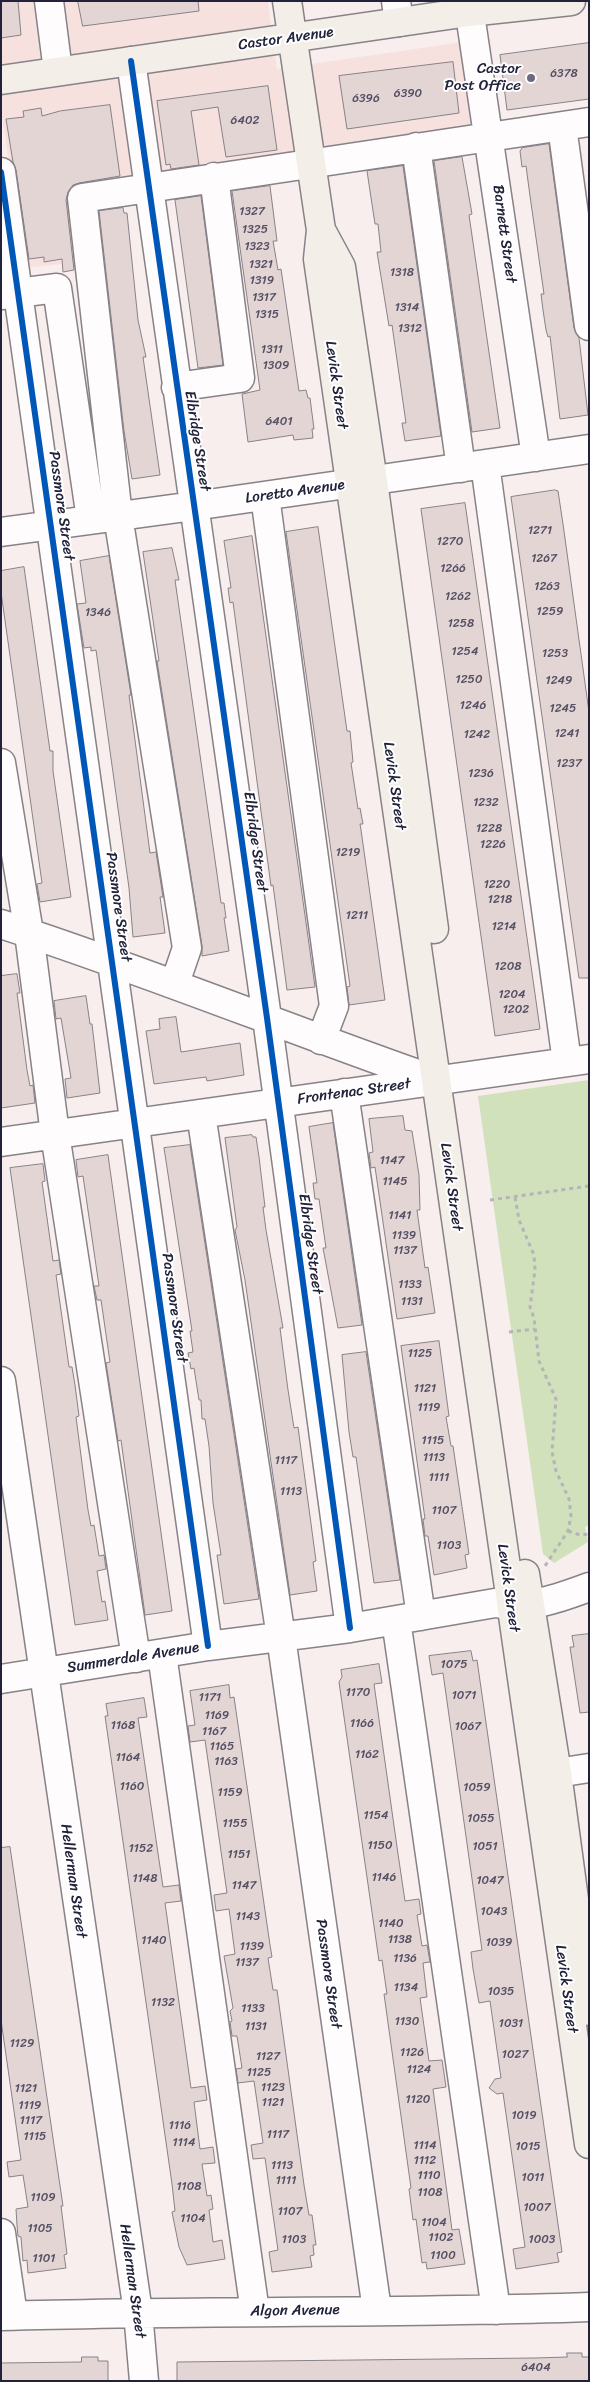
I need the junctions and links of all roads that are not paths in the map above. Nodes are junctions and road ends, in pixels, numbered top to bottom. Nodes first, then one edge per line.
1 (49, 1) edge
2 (287, 1) edge
3 (571, 1) edge
4 (539, 3) edge
5 (468, 7) edge
6 (398, 12) edge
7 (292, 38) junction
8 (131, 61) junction
9 (58, 71) junction
10 (1, 80) edge
11 (589, 122) edge
12 (562, 126) junction
13 (489, 136) junction
14 (416, 147) junction
15 (311, 164) junction
16 (1, 172) edge
17 (214, 177) junction
18 (149, 186) junction
19 (10, 294) edge
20 (589, 326) edge
21 (176, 387) junction
22 (589, 449) edge
23 (536, 457) junction
24 (473, 466) junction
25 (362, 482) junction
26 (265, 496) junction
27 (194, 506) junction
28 (118, 516) junction
29 (91, 519) junction
30 (50, 525) junction
31 (1, 532) edge
32 (1, 763) edge
33 (1, 924) edge
34 (29, 933) junction
35 (113, 961) junction
36 (176, 983) junction
37 (267, 1018) junction
38 (321, 1040) junction
39 (578, 1060) edge
40 (445, 1079) junction
41 (344, 1093) junction
42 (278, 1103) junction
43 (201, 1114) junction
44 (136, 1123) junction
45 (55, 1134) junction
46 (1, 1142) edge
47 (1, 1381) edge
48 (589, 1587) edge
49 (520, 1604) junction
50 (409, 1618) junction
51 (350, 1628) junction
52 (281, 1637) junction
53 (208, 1646) junction
54 (149, 1656) junction
55 (42, 1673) junction
56 (1, 1679) edge
57 (589, 1768) edge
58 (557, 1773) junction
59 (577, 1959) edge
60 (589, 2010) edge
61 (589, 2144) edge
62 (1, 2233) edge
63 (589, 2307) edge
64 (377, 2310) junction
65 (496, 2310) junction
66 (138, 2312) junction
67 (256, 2312) junction
68 (7, 2316) edge
69 (144, 2381) edge

1 - 9 street
2 - 7 main road, Levick Street
3 - 4 main road, Castor Avenue
4 - 5 main road, Castor Avenue
5 - 6 main road, Castor Avenue
5 - 13 street, Barnett Street
6 - 7 main road, Castor Avenue
7 - 8 main road, Castor Avenue
7 - 15 main road, Levick Street
8 - 9 main road, Castor Avenue
8 - 18 street, Elbridge Street
9 - 10 main road, Castor Avenue
11 - 12 street
12 - 13 street
12 - 20 street
13 - 14 street
13 - 23 street, Barnett Street
14 - 15 street
14 - 24 street
15 - 17 street
15 - 25 main road, Levick Street
16 - 19 street, Passmore Street
17 - 18 street
17 - 21 street
18 - 21 street, Elbridge Street
18 - 28 street
19 - 29 street
19 - 30 street, Passmore Street
21 - 27 street, Elbridge Street
22 - 23 street, Loretto Avenue
23 - 24 street, Loretto Avenue
24 - 25 street, Loretto Avenue
24 - 39 street
25 - 26 street, Loretto Avenue
25 - 40 main road, Levick Street
26 - 27 street, Loretto Avenue
26 - 38 street
27 - 28 street, Loretto Avenue
27 - 37 street, Elbridge Street
28 - 29 street, Loretto Avenue
28 - 36 street
29 - 30 street, Loretto Avenue
30 - 31 street, Loretto Avenue
30 - 35 street, Passmore Street
32 - 34 street
33 - 34 street
34 - 35 street
34 - 45 street
35 - 36 street
35 - 44 street, Passmore Street
36 - 37 street
37 - 38 street
37 - 42 street, Elbridge Street
38 - 40 street
39 - 40 street, Frontenac Street
40 - 41 street, Frontenac Street
40 - 49 main road, Levick Street
41 - 42 street, Frontenac Street
41 - 50 street
42 - 43 street, Frontenac Street
42 - 51 street, Elbridge Street
43 - 44 street, Frontenac Street
43 - 52 street, Passmore Street
44 - 45 street, Frontenac Street
44 - 53 street, Passmore Street
45 - 46 street, Frontenac Street
45 - 54 street
47 - 55 street, Hellerman Street
48 - 49 street, Summerdale Avenue
49 - 50 street, Summerdale Avenue
49 - 58 main road, Levick Street
49 - 59 main road, Levick Street
50 - 51 street, Summerdale Avenue
50 - 65 street
51 - 52 street, Summerdale Avenue
52 - 53 street, Summerdale Avenue
52 - 64 street, Passmore Street
53 - 54 street, Summerdale Avenue
54 - 55 street, Summerdale Avenue
54 - 67 street
55 - 56 street, Summerdale Avenue
55 - 66 street, Hellerman Street
57 - 58 street
58 - 59 main road, Levick Street
59 - 60 main road, Levick Street
59 - 61 main road, Levick Street
62 - 68 street
63 - 65 street, Algon Avenue
64 - 65 street, Algon Avenue
64 - 67 street, Algon Avenue
66 - 67 street, Algon Avenue
66 - 68 street, Algon Avenue
66 - 69 street, Hellerman Street

